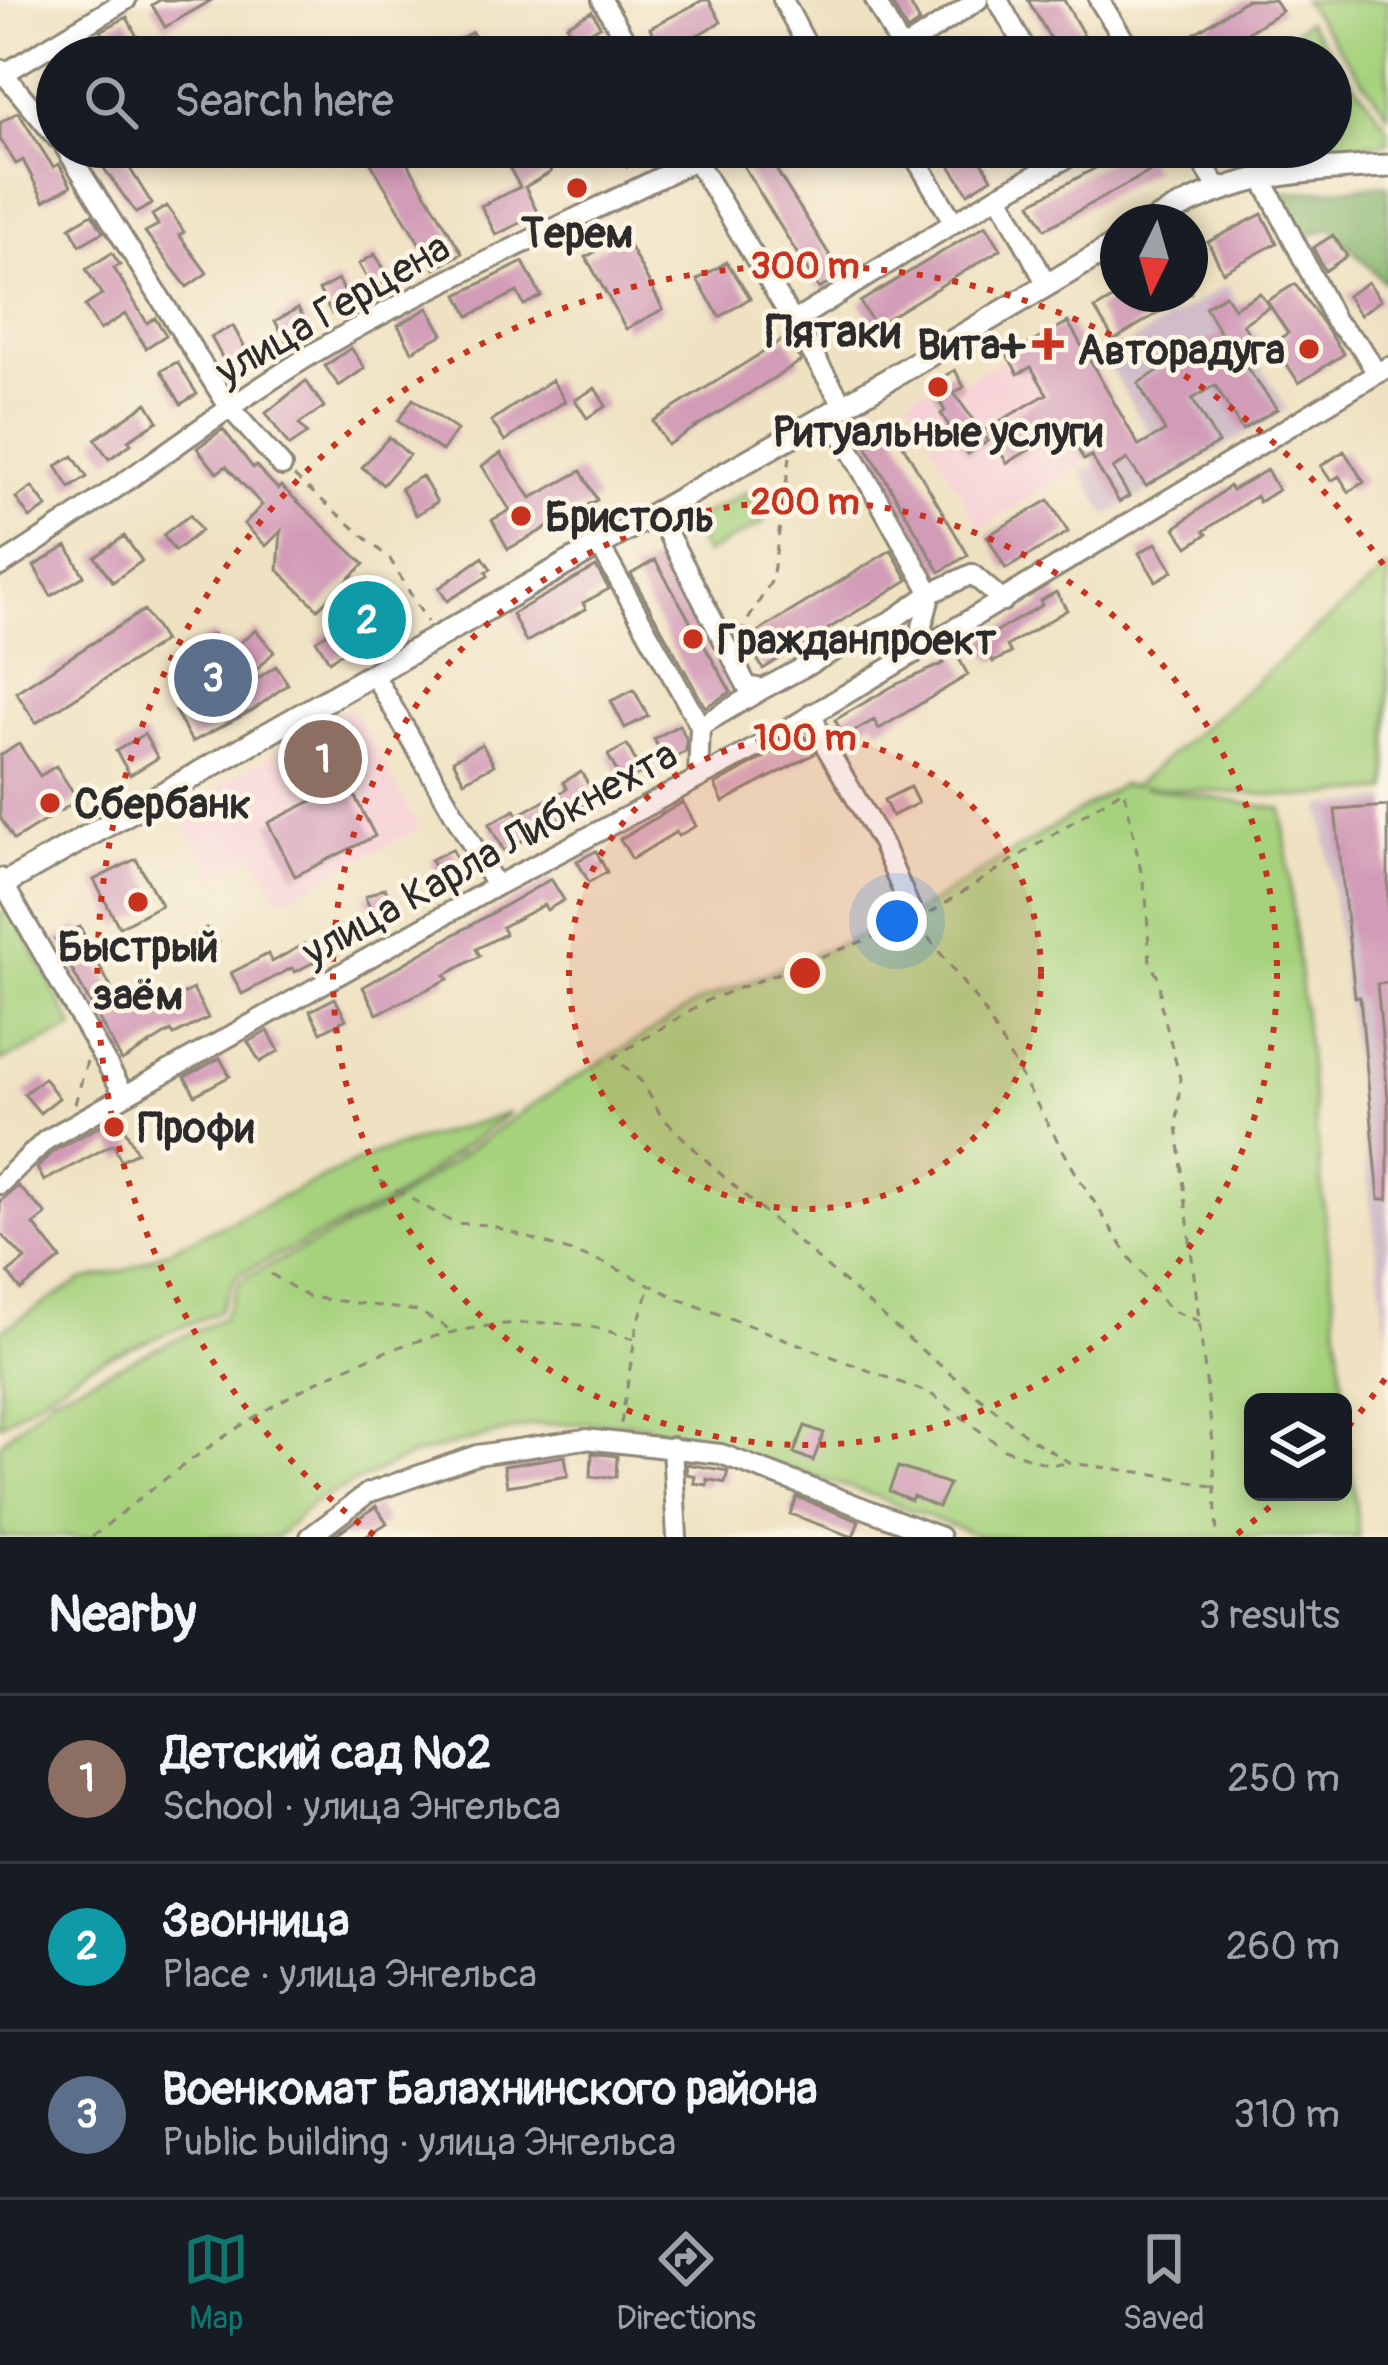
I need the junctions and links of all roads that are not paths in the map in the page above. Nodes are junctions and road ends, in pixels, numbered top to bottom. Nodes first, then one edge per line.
1 (126, 0) edge
2 (602, 0) edge
3 (782, 0) edge
4 (875, 0) edge
5 (978, 0) edge
6 (998, 0) edge
7 (1099, 0) edge
8 (64, 36) edge
9 (623, 36) edge
10 (802, 36) edge
11 (889, 36) edge
12 (923, 36) edge
13 (1018, 36) edge
14 (1122, 36) edge
15 (36, 53) edge
16 (1, 73) edge
17 (36, 114) edge
18 (1388, 166) edge
19 (78, 168) edge
20 (663, 168) edge
21 (701, 168) edge
22 (921, 168) edge
23 (1047, 168) edge
24 (1206, 168) edge
25 (1264, 175) junction
26 (1219, 188) junction
27 (999, 195) junction
28 (1188, 204) edge
29 (954, 223) junction
30 (1100, 254) edge
31 (1047, 285) junction
32 (794, 322) junction
33 (1383, 370) edge
34 (229, 407) junction
35 (837, 410) junction
36 (283, 466) road end
37 (657, 513) junction
38 (600, 546) junction
39 (0, 566) edge
40 (931, 593) junction
41 (1003, 601) junction
42 (916, 653) junction
43 (374, 675) junction
44 (763, 689) junction
45 (812, 713) junction
46 (700, 726) junction
47 (698, 778) junction
48 (1, 883) edge
49 (496, 886) junction
50 (916, 922) road end
51 (124, 1094) junction
52 (0, 1184) edge
53 (672, 1447) junction
54 (310, 1537) edge
55 (677, 1537) edge
56 (940, 1537) edge

1 - 8 street
2 - 9 street
3 - 10 street
4 - 11 street
5 - 12 street
6 - 13 street
7 - 14 street
15 - 16 street
16 - 17 street
18 - 25 main road
19 - 34 street
20 - 34 street, улица Герцена
21 - 32 street
22 - 29 street
23 - 27 street
24 - 26 street
25 - 26 main road
25 - 33 street
26 - 28 main road
27 - 29 street
27 - 31 street
29 - 32 street
30 - 31 main road
31 - 35 main road
32 - 35 street
33 - 41 street, улица Карла Либкнехта
34 - 36 street
34 - 39 street, улица Герцена
35 - 37 main road
35 - 40 street
37 - 38 main road
37 - 44 street
38 - 43 main road
38 - 46 street
40 - 41 street
40 - 42 street
40 - 44 street
41 - 42 street, улица Карла Либкнехта
42 - 45 street, улица Карла Либкнехта
43 - 48 main road
43 - 49 street
44 - 46 street
45 - 47 street, улица Карла Либкнехта
45 - 50 street
46 - 47 street
47 - 49 street, улица Карла Либкнехта
48 - 51 street
49 - 51 street, улица Карла Либкнехта
51 - 52 street, улица Карла Либкнехта
53 - 54 street
53 - 55 street
53 - 56 street

